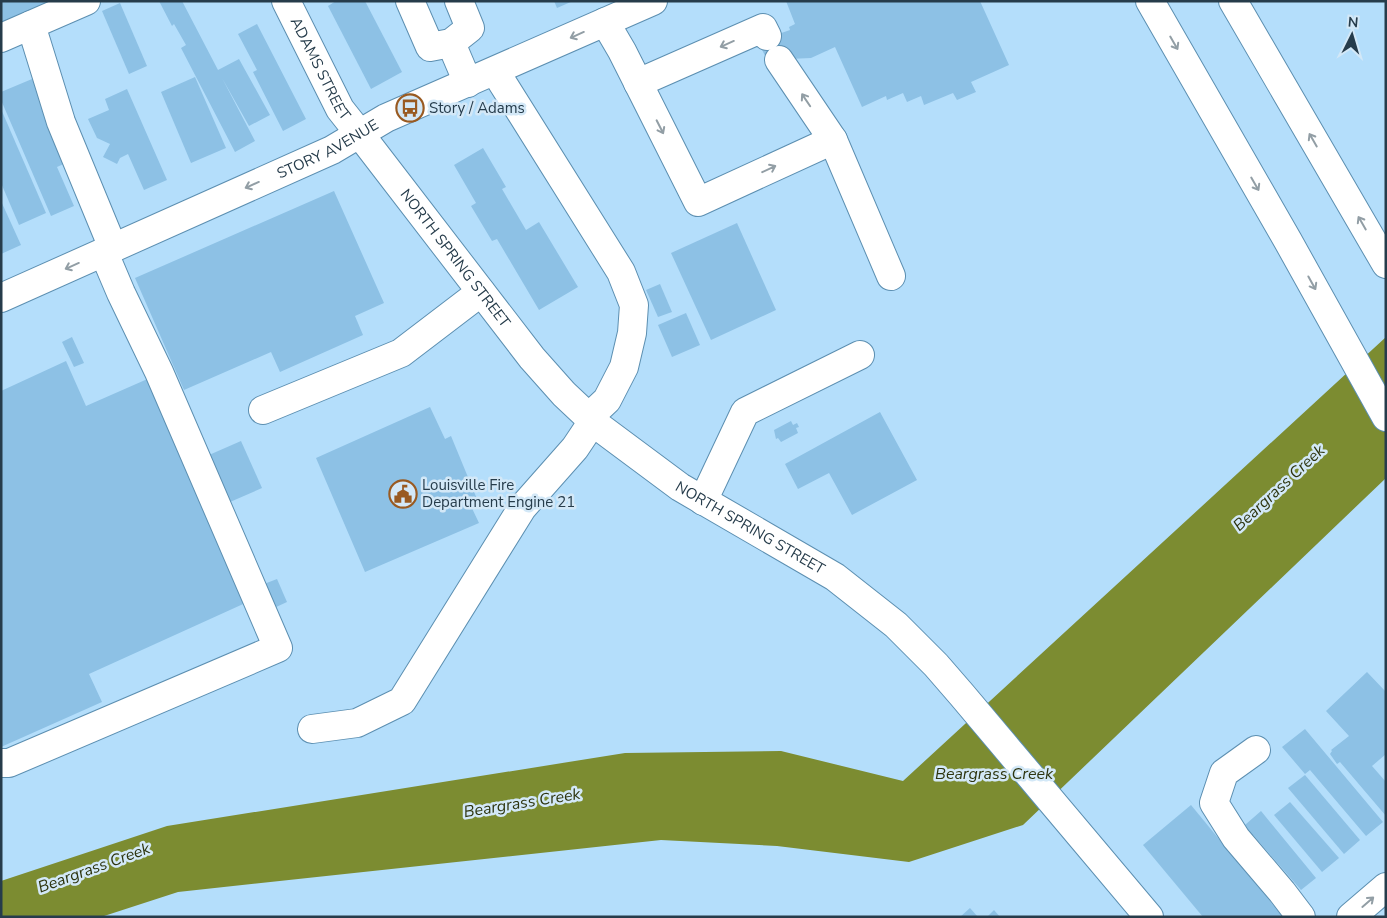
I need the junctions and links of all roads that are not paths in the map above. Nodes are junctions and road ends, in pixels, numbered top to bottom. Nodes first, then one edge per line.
1 (86, 1) edge
2 (286, 1) edge
3 (410, 1) edge
4 (458, 1) edge
5 (653, 1) edge
6 (1150, 1) edge
7 (1233, 1) edge
8 (605, 22) junction
9 (31, 25) junction
10 (1, 38) edge
11 (450, 43) junction
12 (495, 71) junction
13 (468, 83) junction
14 (638, 83) junction
15 (359, 133) junction
16 (833, 140) junction
17 (108, 250) junction
18 (1386, 264) edge
19 (890, 276) dead end
20 (481, 292) junction
21 (1, 298) edge
22 (860, 355) dead end
23 (263, 410) dead end
24 (1386, 417) edge
25 (591, 419) junction
26 (702, 502) junction
27 (312, 728) dead end
28 (1256, 750) dead end
29 (1, 763) edge
30 (1386, 887) edge
31 (1149, 917) edge
32 (1301, 917) edge
33 (1351, 917) edge

1 - 9 main road
2 - 15 main road, ADAMS STREET
3 - 11 main road
4 - 11 main road
5 - 8 main road, STORY AVENUE
6 -> 24 main road
18 -> 7 main road
8 -> 12 main road, STORY AVENUE
8 - 14 main road
9 - 10 main road
9 - 17 main road
11 - 13 main road
12 - 13 main road, STORY AVENUE
12 - 25 main road
13 - 15 main road, STORY AVENUE
16 -> 14 main road
14 -> 16 main road
15 -> 17 main road, STORY AVENUE
15 - 20 main road, NORTH SPRING STREET
16 - 19 main road
17 -> 21 main road, STORY AVENUE
17 - 29 main road
20 - 23 main road
20 - 25 main road, NORTH SPRING STREET
22 - 26 main road
25 - 26 main road, NORTH SPRING STREET
25 - 27 main road
26 - 31 main road, NORTH SPRING STREET
28 - 32 main road
33 -> 30 main road

